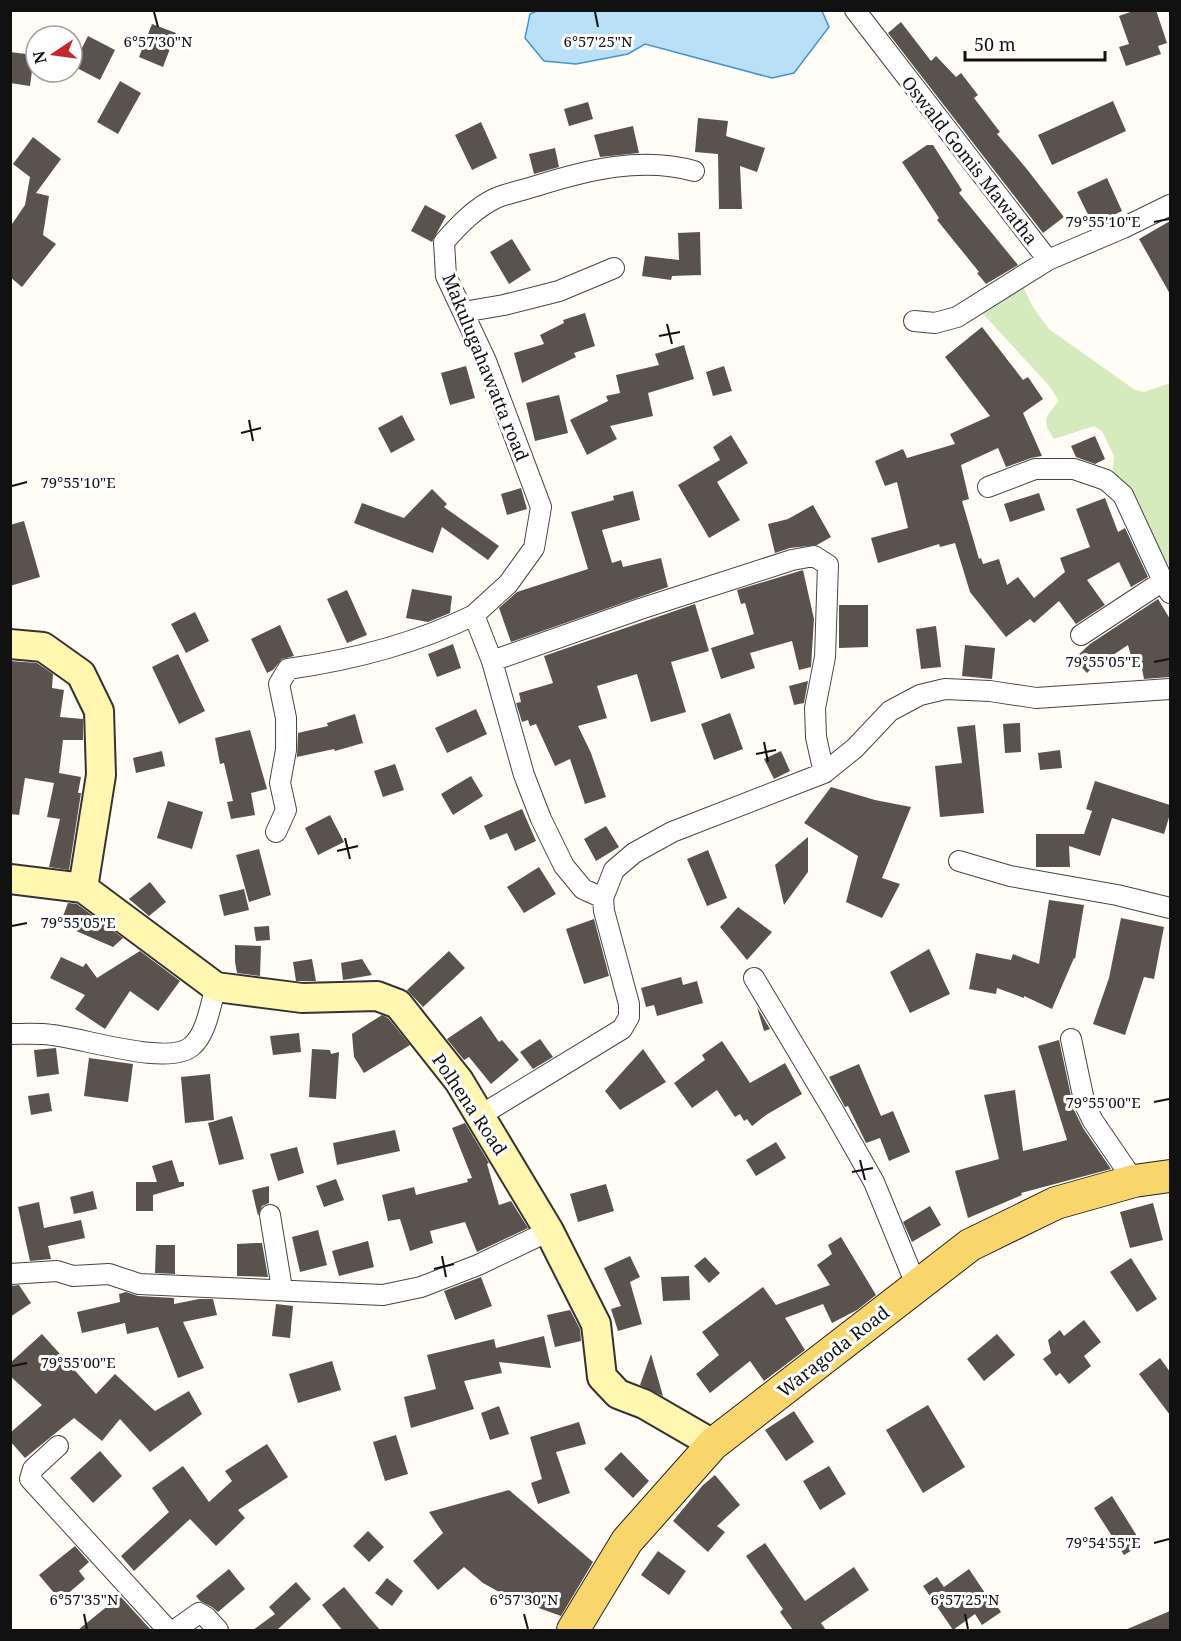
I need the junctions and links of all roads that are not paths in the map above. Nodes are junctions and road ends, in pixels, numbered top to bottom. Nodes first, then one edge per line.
1 (855, 10) edge
2 (694, 171) dead end
3 (1170, 205) edge
4 (1048, 260) junction
5 (614, 268) dead end
6 (464, 312) junction
7 (914, 321) dead end
8 (988, 487) dead end
9 (1167, 587) edge
10 (474, 615) junction
11 (1081, 635) dead end
12 (10, 644) edge
13 (492, 661) junction
14 (1170, 689) edge
15 (824, 773) junction
16 (276, 832) dead end
17 (959, 861) dead end
18 (10, 879) edge
19 (83, 888) junction
20 (603, 898) junction
21 (1170, 908) edge
22 (754, 978) dead end
23 (216, 987) junction
24 (10, 1034) edge
25 (1071, 1040) dead end
26 (481, 1115) junction
27 (1170, 1176) edge
28 (1134, 1181) junction
29 (270, 1215) dead end
30 (549, 1231) junction
31 (10, 1274) edge
32 (917, 1287) junction
33 (282, 1289) junction
34 (713, 1444) junction
35 (58, 1446) dead end
36 (168, 1630) edge
37 (176, 1630) edge
38 (218, 1630) edge
39 (574, 1630) edge

1 - 4 street, Oswald Gomis Mawatha
2 - 6 street, Makulugahawatta road
3 - 4 street, Oswald Gomis Mawatha
4 - 7 street
5 - 6 street
6 - 10 street, Makulugahawatta road
8 - 9 street
9 - 11 street
10 - 13 street
10 - 16 street, Makulugahawatta road
12 - 19 street
13 - 15 street
13 - 20 street
14 - 15 street
15 - 20 street
17 - 21 street
18 - 19 street, Polhena Road
19 - 23 street, Polhena Road
20 - 26 street
22 - 32 street
23 - 24 street
23 - 26 street, Polhena Road
25 - 28 street
26 - 30 street, Polhena Road
27 - 28 main road, Waragoda Road
28 - 32 main road, Waragoda Road
29 - 33 street
30 - 33 street
30 - 34 street, Polhena Road
31 - 33 street
32 - 34 main road, Waragoda Road
34 - 39 main road, Waragoda Road
35 - 36 street
37 - 38 street

